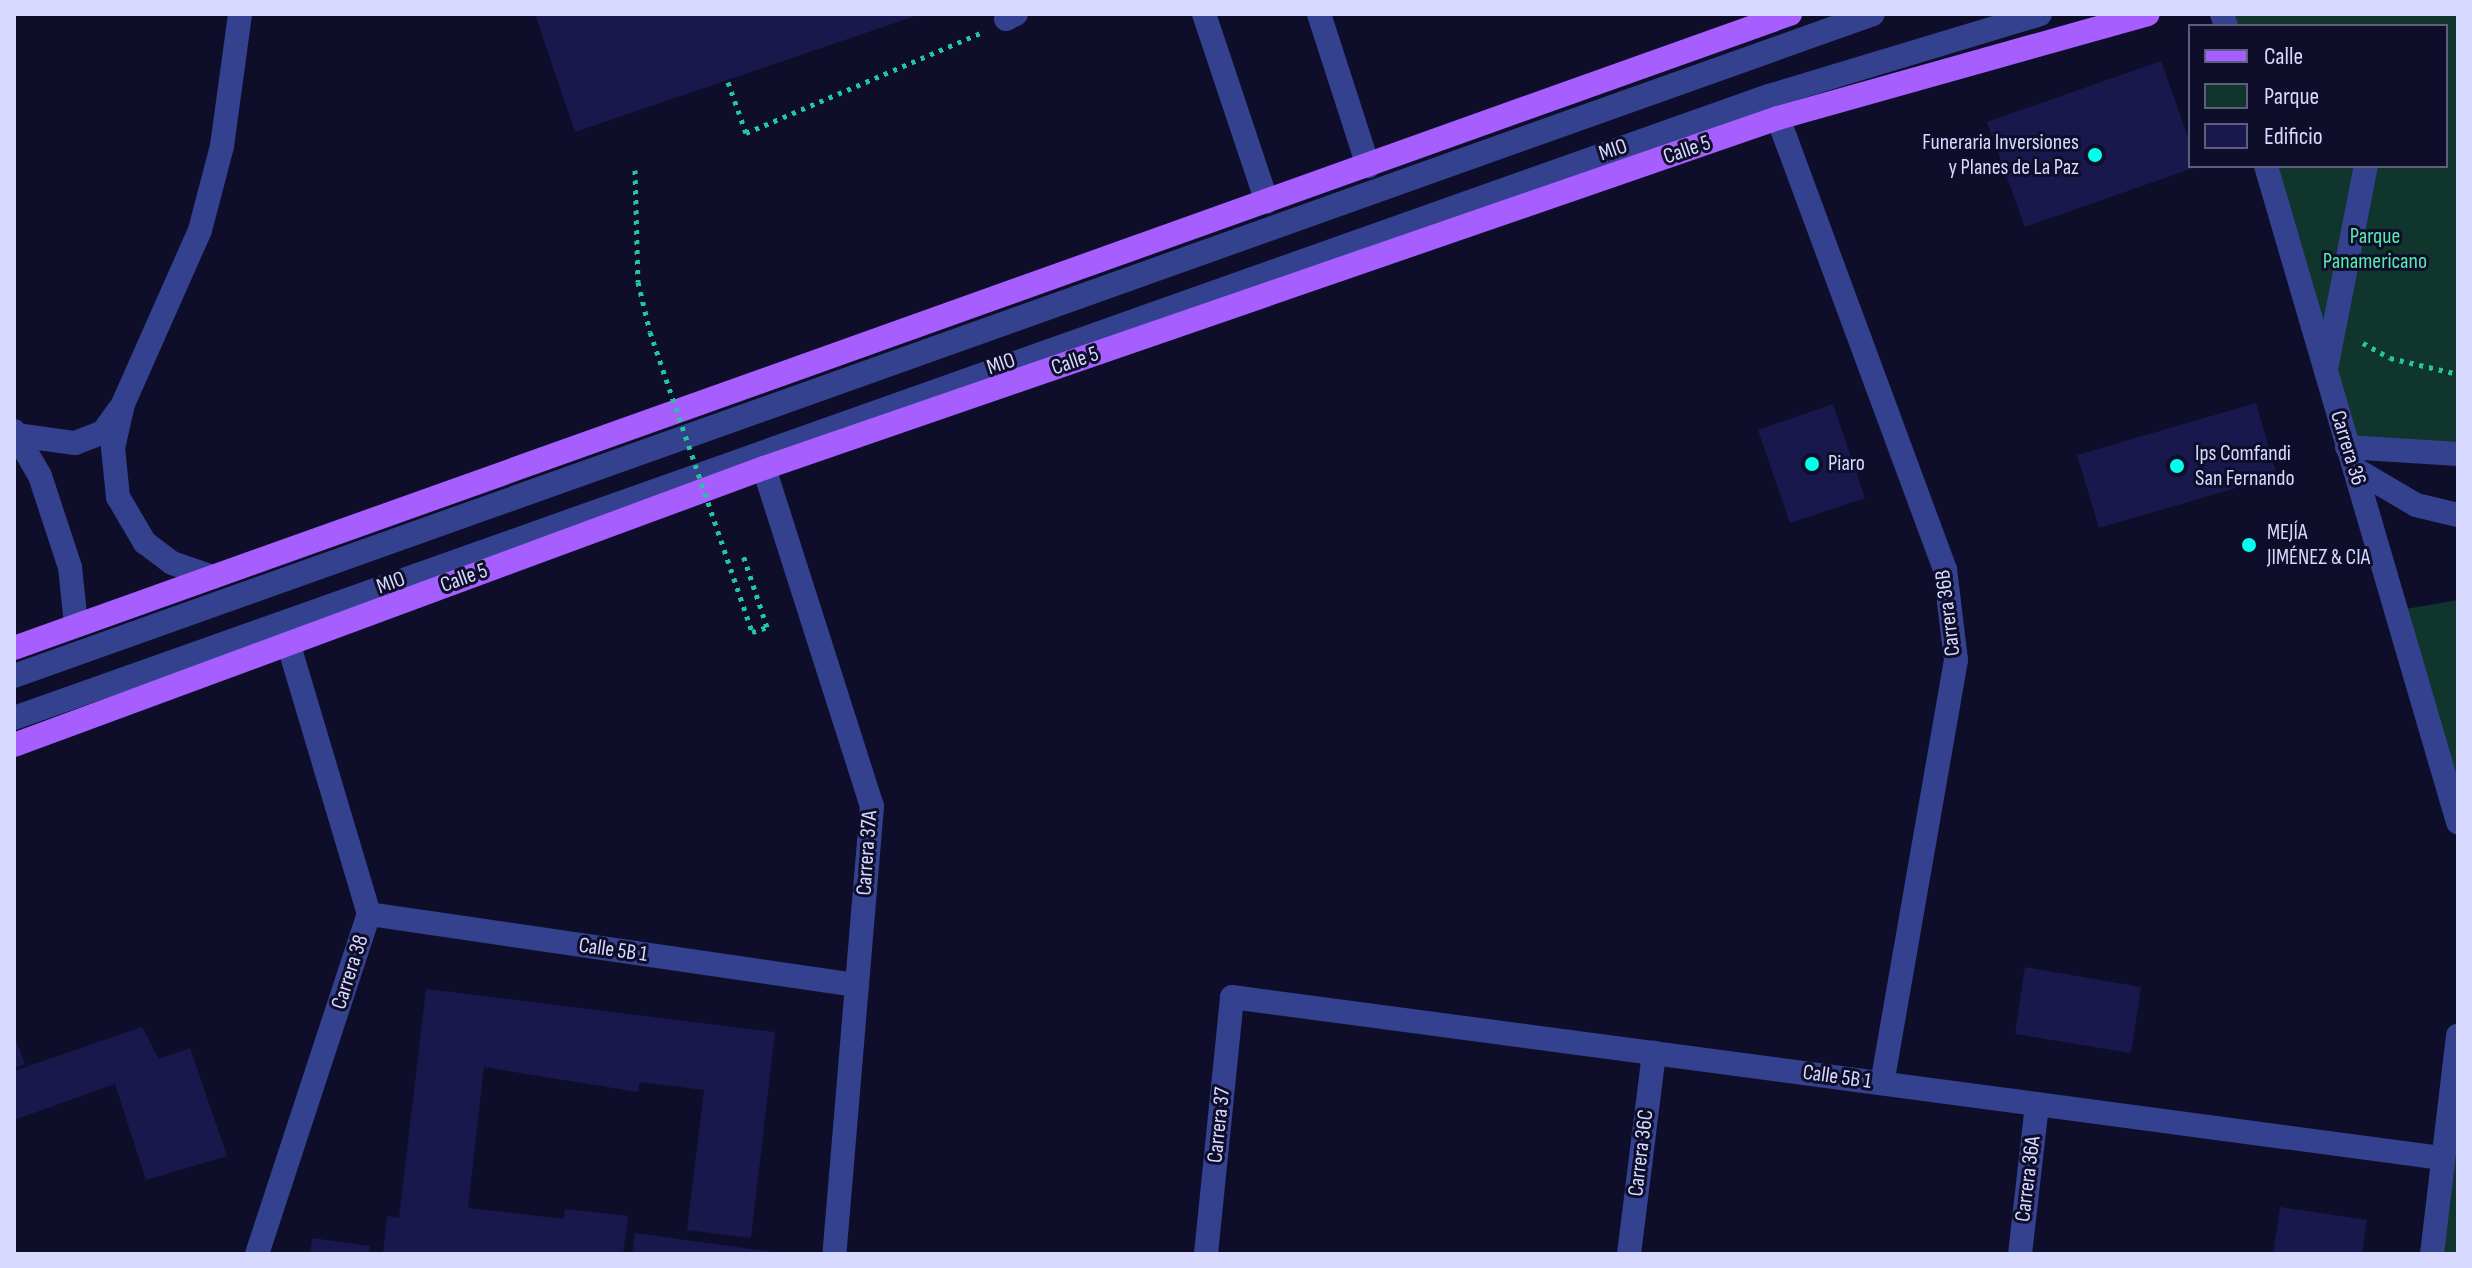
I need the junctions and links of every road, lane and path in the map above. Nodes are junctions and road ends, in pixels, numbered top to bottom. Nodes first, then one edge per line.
1 (240, 14) edge
2 (1204, 14) edge
3 (1319, 14) edge
4 (1790, 14) edge
5 (1873, 14) edge
6 (2040, 14) edge
7 (2148, 14) edge
8 (1011, 16) edge
9 (728, 82) dead end
10 (1778, 118) junction
11 (1368, 166) junction
12 (2267, 168) edge
13 (2366, 168) edge
14 (635, 170) dead end
15 (1267, 202) junction
16 (2325, 373) junction
17 (123, 404) junction
18 (15, 433) edge
19 (2458, 454) edge
20 (2351, 458) junction
21 (764, 468) junction
22 (2458, 515) edge
23 (743, 555) dead end
24 (213, 577) junction
25 (76, 624) junction
26 (288, 643) junction
27 (14, 648) edge
28 (14, 676) edge
29 (14, 718) edge
30 (14, 745) edge
31 (2458, 822) edge
32 (369, 914) junction
33 (857, 985) junction
34 (1232, 997) joint
35 (2458, 1036) edge
36 (1654, 1053) junction
37 (1882, 1083) junction
38 (2037, 1104) junction
39 (2442, 1158) junction
40 (257, 1254) edge
41 (834, 1254) edge
42 (1206, 1254) edge
43 (1629, 1254) edge
44 (2020, 1254) edge
45 (2432, 1254) edge

1 - 17 street
2 - 15 street
3 - 11 street
4 - 11 main road
5 - 28 street, MIO
6 - 29 street, MIO
7 - 10 main road, Calle 5
8 - 9 path
10 - 21 main road, Calle 5
10 - 37 street, Carrera 36B
11 - 15 main road
12 - 16 street, Carrera 36
13 - 16 street
14 - 23 path, bridge
15 - 24 main road
16 - 20 street, Carrera 36
17 - 18 street
17 - 24 street
18 - 25 street
19 - 20 street
20 - 22 street
20 - 31 street, Carrera 36
21 - 26 main road, Calle 5
21 - 33 street, Carrera 37A
24 - 25 main road
25 - 27 main road
26 - 30 main road, Calle 5
26 - 32 street, Carrera 38
32 - 33 street, Calle 5B 1
32 - 40 street, Carrera 38
33 - 41 street, Carrera 37A
34 - 36 street, Calle 5B 1
34 - 42 street, Carrera 37
35 - 39 street
36 - 37 street, Calle 5B 1
36 - 43 street, Carrera 36C
37 - 38 street, Calle 5B 1
38 - 39 street, Calle 5B 1
38 - 44 street, Carrera 36A
39 - 45 street

